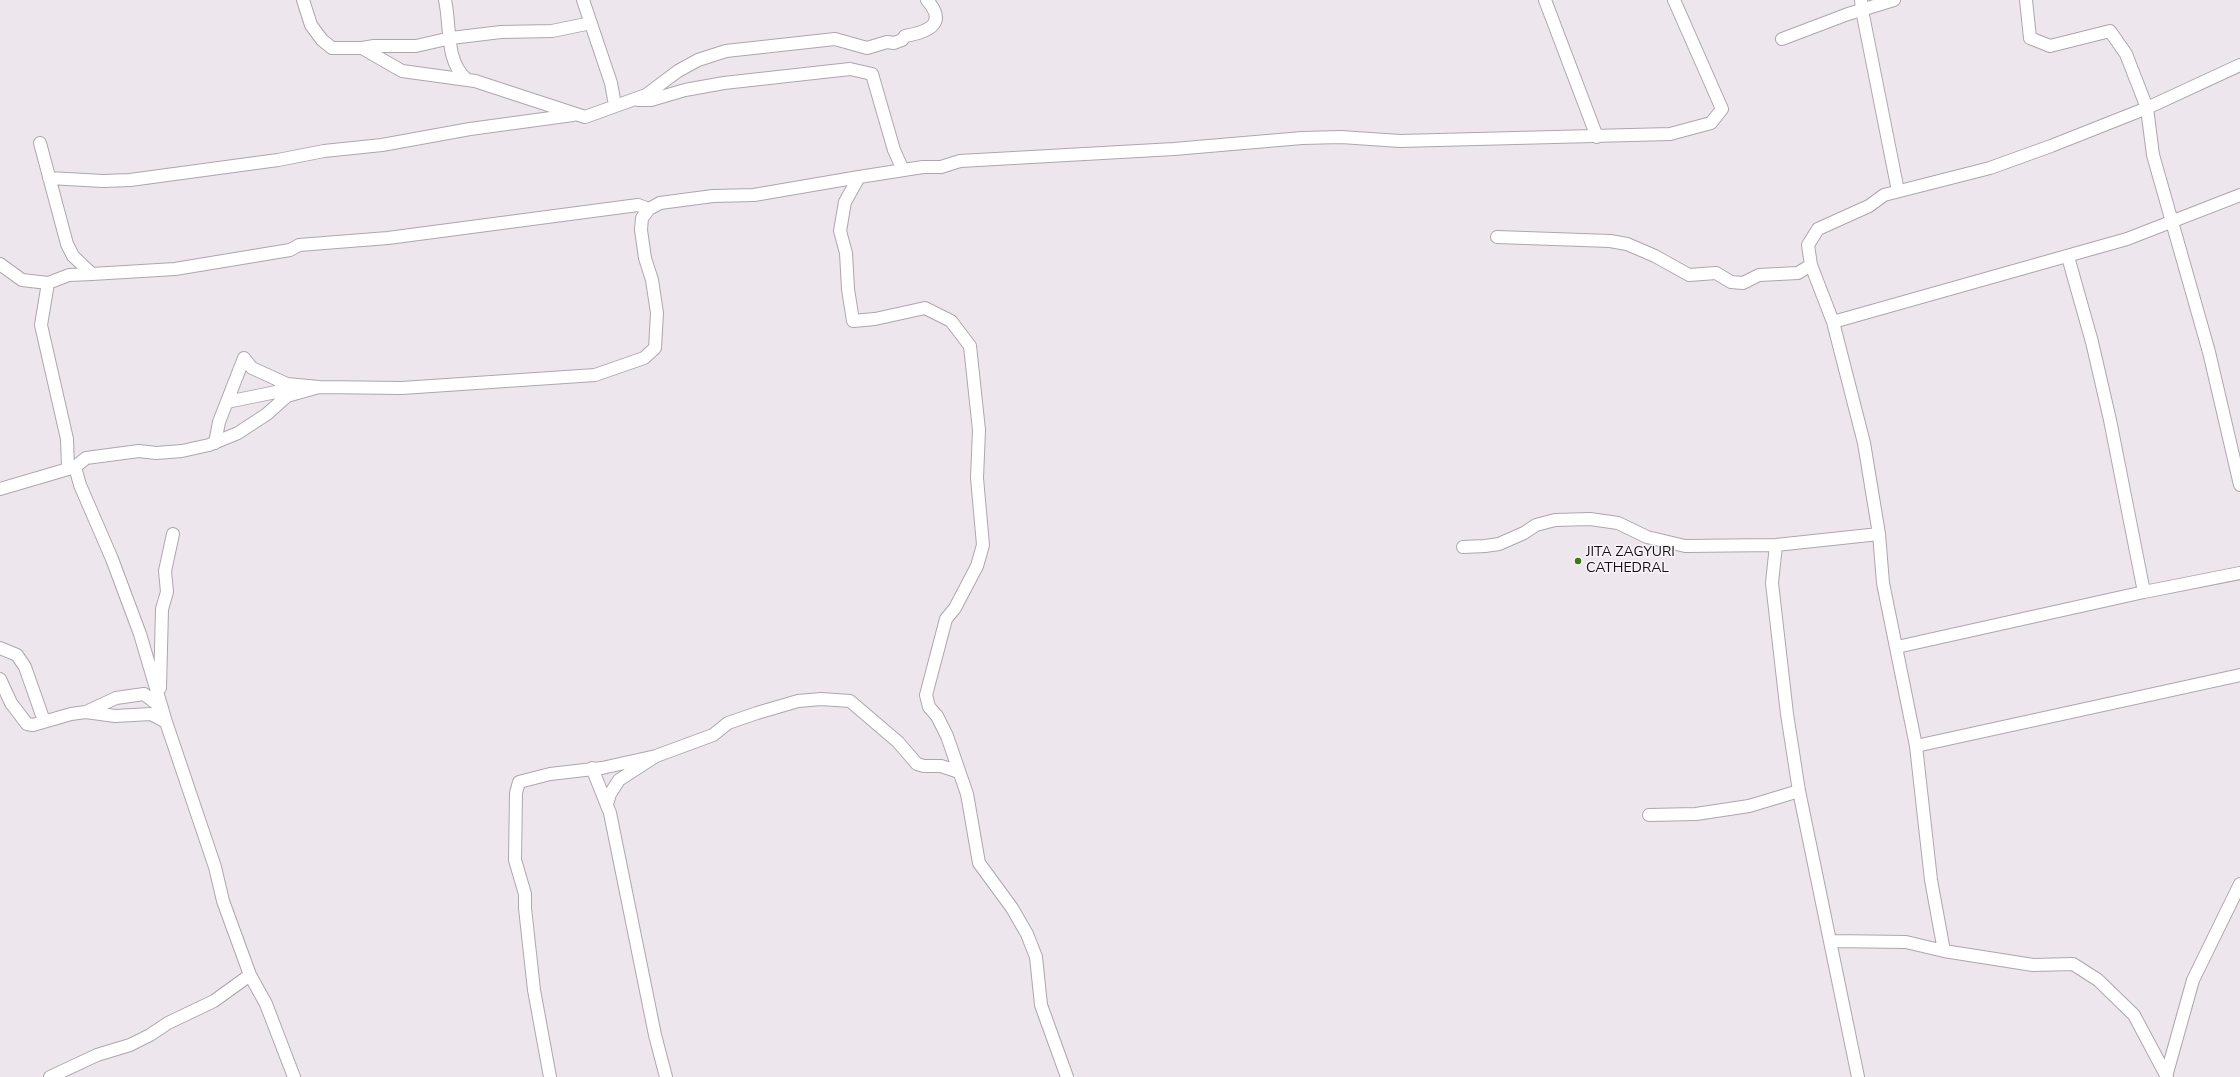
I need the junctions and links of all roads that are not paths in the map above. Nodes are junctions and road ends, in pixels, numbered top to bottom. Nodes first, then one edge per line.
1 (303, 0) edge
2 (445, 0) edge
3 (583, 0) edge
4 (927, 0) edge
5 (1545, 0) edge
6 (1674, 0) edge
7 (1894, 0) edge
8 (2026, 0) edge
9 (1862, 5) edge
10 (591, 23) junction
11 (451, 38) junction
12 (1782, 39) dead end
13 (362, 48) junction
14 (2240, 65) edge
15 (466, 79) junction
16 (629, 100) junction
17 (615, 105) junction
18 (2147, 108) junction
19 (576, 115) junction
20 (1597, 137) junction
21 (40, 143) dead end
22 (903, 170) junction
23 (859, 177) junction
24 (49, 178) junction
25 (1898, 191) junction
26 (2240, 195) edge
27 (649, 209) junction
28 (2172, 221) junction
29 (1496, 237) dead end
30 (2068, 257) junction
31 (0, 264) edge
32 (1811, 265) junction
33 (92, 274) junction
34 (48, 283) junction
35 (1833, 322) junction
36 (287, 384) junction
37 (319, 387) junction
38 (227, 402) junction
39 (215, 443) junction
40 (71, 467) junction
41 (2240, 485) edge
42 (0, 489) edge
43 (173, 534) dead end
44 (1879, 534) junction
45 (1776, 545) junction
46 (1462, 546) dead end
47 (2240, 573) edge
48 (2144, 592) junction
49 (1897, 647) junction
50 (0, 648) edge
51 (2240, 675) edge
52 (0, 679) edge
53 (155, 684) junction
54 (144, 694) junction
55 (159, 703) junction
56 (86, 712) junction
57 (149, 714) junction
58 (44, 722) junction
59 (166, 722) junction
60 (1916, 746) junction
61 (656, 756) junction
62 (592, 768) junction
63 (959, 772) junction
64 (1800, 792) junction
65 (607, 804) junction
66 (1649, 814) dead end
67 (2240, 884) edge
68 (1831, 941) junction
69 (1944, 951) junction
70 (250, 975) junction
71 (2167, 1075) edge
72 (50, 1077) edge
73 (294, 1077) edge
74 (550, 1077) edge
75 (666, 1077) edge
76 (1067, 1077) edge
77 (1858, 1077) edge

1 - 13 street
2 - 11 street
3 - 10 street
4 - 16 street
5 - 20 street
6 - 20 street
7 - 9 street
8 - 18 street
9 - 12 street
9 - 25 street
10 - 11 street
10 - 17 street
11 - 13 street
11 - 15 street
13 - 15 street
14 - 18 street
15 - 19 street
16 - 17 street
16 - 22 street
17 - 19 street
18 - 25 street
18 - 28 street
19 - 24 street
20 - 22 street
21 - 24 street
22 - 23 street
23 - 27 street
23 - 63 street
24 - 33 street
25 - 32 street
26 - 28 street
27 - 33 street
27 - 37 street
28 - 30 street
28 - 41 street
29 - 32 street
30 - 35 street
30 - 48 street
31 - 34 street
32 - 35 street
33 - 34 street
34 - 40 street
35 - 44 street
36 - 37 street
36 - 38 street
36 - 38 street
37 - 39 street
38 - 39 street
39 - 40 street
40 - 42 street
40 - 53 street
43 - 55 street
44 - 45 street
44 - 49 street
45 - 46 street
45 - 64 street
47 - 48 street
48 - 49 street
49 - 60 street
50 - 58 street
51 - 60 street
52 - 58 street
53 - 54 street
53 - 55 street
54 - 55 street
54 - 56 street
55 - 57 street
55 - 59 street
56 - 57 street
56 - 58 street
57 - 59 street
59 - 70 street
60 - 69 street
61 - 62 street
61 - 63 street
61 - 65 street
62 - 65 street
62 - 74 street
63 - 76 street
64 - 66 street
64 - 68 street
65 - 75 street
67 - 71 street
68 - 69 street
68 - 77 street
69 - 71 street
70 - 72 street
70 - 73 street

